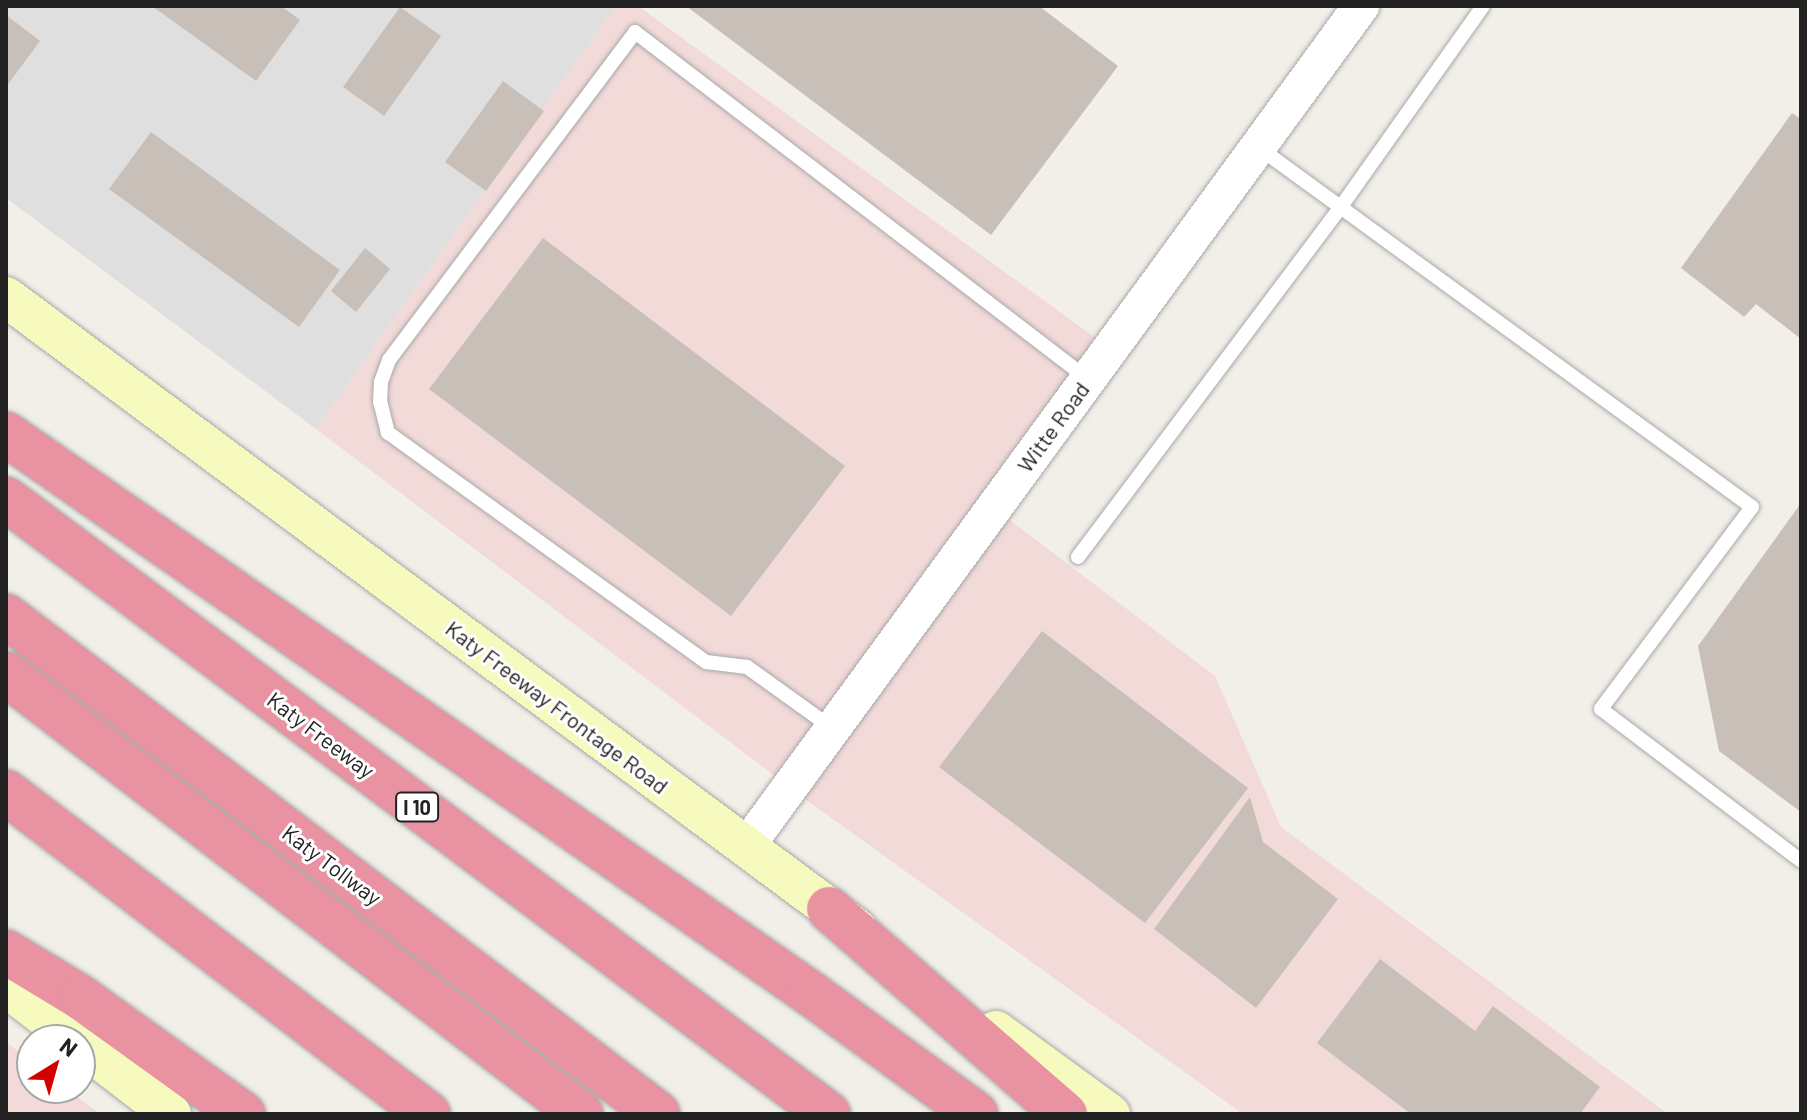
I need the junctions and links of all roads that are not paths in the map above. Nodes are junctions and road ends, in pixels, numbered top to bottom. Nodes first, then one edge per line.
1 (1361, 6) edge
2 (1483, 6) edge
3 (1257, 147) junction
4 (1340, 208) junction
5 (6, 297) edge
6 (1088, 379) junction
7 (6, 434) edge
8 (6, 499) edge
9 (1078, 557) dead end
10 (6, 616) edge
11 (6, 674) edge
12 (833, 729) junction
13 (6, 792) edge
14 (746, 847) junction
15 (1801, 861) edge
16 (829, 909) junction
17 (6, 952) edge
18 (6, 987) edge
19 (54, 1024) edge
20 (96, 1056) edge
21 (171, 1114) edge
22 (243, 1114) edge
23 (428, 1114) edge
24 (581, 1114) edge
25 (658, 1114) edge
26 (828, 1114) edge
27 (976, 1114) edge
28 (1065, 1114) edge
29 (1110, 1114) edge

1 - 3 street, Witte Road
2 - 4 lane
3 - 4 lane
3 - 6 street, Witte Road
4 - 9 lane
4 - 15 lane
5 - 14 main road, Katy Freeway Frontage Road
6 - 12 street, Witte Road
6 - 12 lane
7 - 27 highway
8 - 26 highway, Katy Freeway / I 10
10 - 25 highway, Katy Tollway
11 - 24 highway, Katy Tollway
12 - 14 street, Witte Road
13 - 23 highway
14 - 16 main road, Katy Freeway Frontage Road
16 - 28 highway
16 - 29 main road, Katy Freeway Frontage Road
17 - 22 highway
18 - 19 main road
20 - 21 main road

